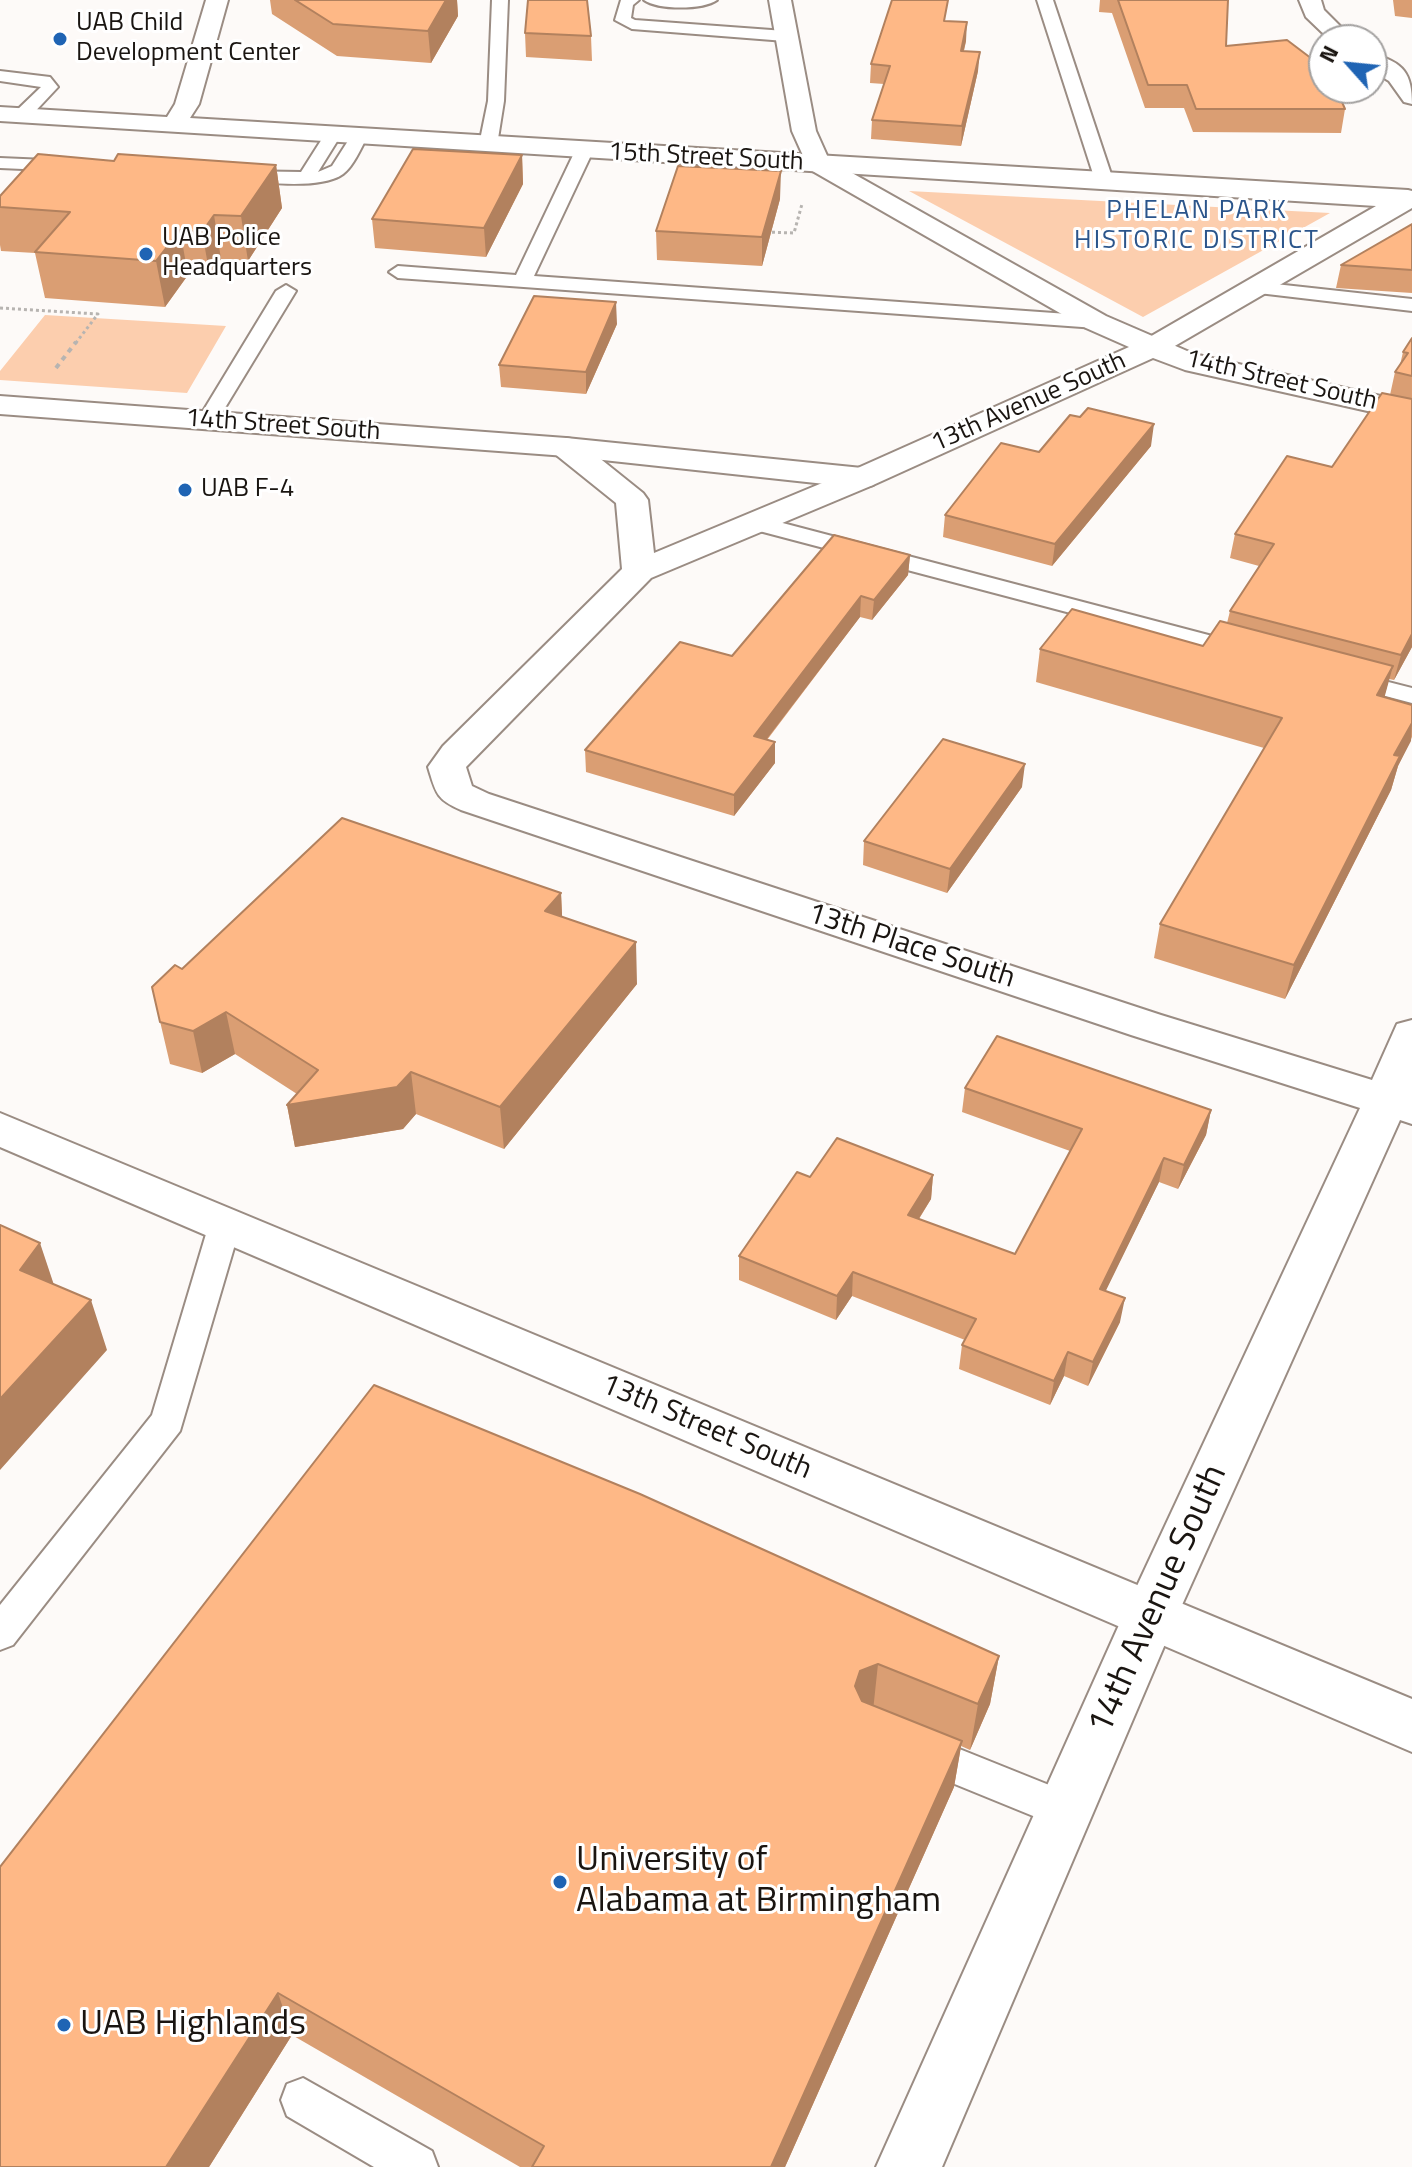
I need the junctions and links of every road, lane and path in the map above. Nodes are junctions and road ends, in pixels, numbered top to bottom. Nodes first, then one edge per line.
1 (217, 0) edge
2 (500, 0) edge
3 (629, 0) edge
4 (652, 0) edge
5 (709, 0) edge
6 (780, 0) edge
7 (1045, 0) edge
8 (1310, 0) edge
9 (1326, 24) edge
10 (785, 36) junction
11 (1388, 71) edge
12 (0, 76) edge
13 (1412, 97) edge
14 (11, 115) edge
15 (174, 125) junction
16 (333, 135) junction
17 (359, 137) junction
18 (488, 145) junction
19 (584, 151) junction
20 (0, 163) edge
21 (818, 164) junction
22 (92, 168) edge
23 (214, 174) edge
24 (305, 179) junction
25 (1105, 183) junction
26 (805, 193) dead end
27 (1410, 198) edge
28 (765, 232) edge
29 (398, 272) dead end
30 (521, 283) junction
31 (1257, 288) junction
32 (286, 291) dead end
33 (1412, 305) edge
34 (0, 308) edge
35 (1096, 322) junction
36 (1151, 348) junction
37 (51, 374) dead end
38 (0, 405) edge
39 (1412, 412) edge
40 (207, 421) junction
41 (566, 447) junction
42 (862, 478) junction
43 (756, 523) junction
44 (639, 571) junction
45 (1275, 660) edge
46 (1320, 672) edge
47 (1412, 696) edge
48 (456, 754) joint
49 (1412, 1035) edge
50 (1398, 1104) edge
51 (0, 1129) edge
52 (225, 1224) junction
53 (1150, 1616) junction
54 (0, 1633) edge
55 (1412, 1726) edge
56 (884, 1737) edge
57 (1065, 1810) junction
58 (303, 2100) dead end
59 (416, 2167) edge
60 (909, 2167) edge

1 - 15 street
2 - 18 lane
3 - 10 lane
4 - 5 lane
6 - 10 street
7 - 25 lane
8 - 9 street
10 - 21 street
11 - 13 street
12 - 14 lane
14 - 15 street, 15th Street South
15 - 16 street, 15th Street South
16 - 17 street, 15th Street South
16 - 24 lane
17 - 18 street, 15th Street South
17 - 24 lane
18 - 19 street, 15th Street South
19 - 21 street, 15th Street South
19 - 30 lane
20 - 22 lane
21 - 25 street, 15th Street South
21 - 35 street, 13th Avenue South
23 - 24 lane
25 - 27 street, 15th Street South
26 - 28 path
27 - 31 street
29 - 30 lane
30 - 35 lane
31 - 33 lane
31 - 36 street
32 - 40 lane
34 - 37 path
35 - 36 street, 13th Avenue South
36 - 39 street, 14th Street South
36 - 42 street, 13th Avenue South
38 - 40 street, 14th Street South
40 - 41 street, 14th Street South
41 - 42 street, 14th Street South
41 - 44 street
42 - 43 street, 13th Avenue South
43 - 44 street, 13th Avenue South
43 - 45 lane
44 - 48 street, 13th Avenue South
46 - 47 lane
48 - 50 street, 13th Place South
49 - 50 street, 14th Avenue South
50 - 53 street, 14th Avenue South
51 - 52 street, 13th Street South
52 - 53 street, 13th Street South
52 - 54 lane
53 - 55 street, 13th Street South
53 - 57 street, 14th Avenue South
56 - 57 lane
57 - 60 street, 14th Avenue South
58 - 59 lane

